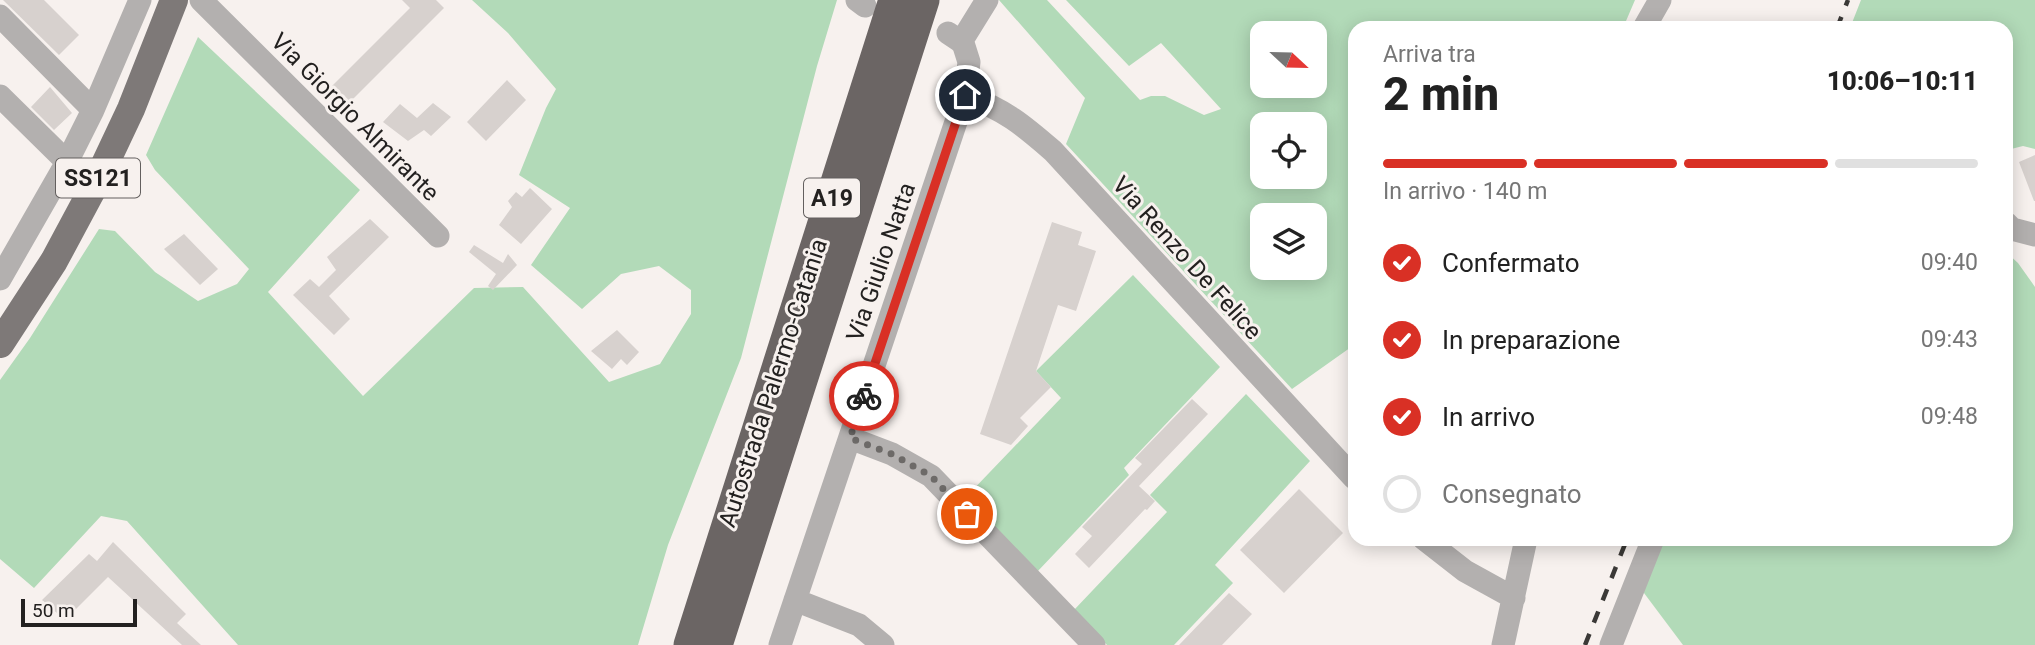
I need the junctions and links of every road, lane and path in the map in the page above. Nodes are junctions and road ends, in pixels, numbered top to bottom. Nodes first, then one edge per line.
1 (140, 0) edge
2 (174, 0) edge
3 (987, 0) edge
4 (1660, 0) edge
5 (201, 2) edge
6 (897, 2) edge
7 (0, 16) edge
8 (1648, 21) edge
9 (965, 95) junction
10 (0, 96) edge
11 (93, 110) junction
12 (68, 162) junction
13 (2013, 229) edge
14 (2035, 235) edge
15 (438, 236) dead end
16 (2, 273) edge
17 (0, 344) edge
18 (850, 438) junction
19 (1348, 472) edge
20 (1433, 546) edge
21 (1525, 546) edge
22 (1650, 546) edge
23 (1514, 598) junction
24 (795, 600) junction
25 (690, 645) edge
26 (716, 645) edge
27 (779, 645) edge
28 (883, 645) edge
29 (1094, 645) edge
30 (1503, 645) edge
31 (1611, 645) edge

1 - 11 street
2 - 17 main road, SS121
3 - 9 street, Via Giulio Natta
4 - 8 street
5 - 15 street, Via Giorgio Almirante
6 - 25 highway, Autostrada Palermo-Catania
6 - 26 highway, Autostrada Palermo-Catania / A19
7 - 11 street
9 - 18 street, Via Giulio Natta
9 - 19 street, Via Renzo De Felice
10 - 12 street
11 - 12 street
12 - 16 street
13 - 14 street
18 - 24 street, Via Giulio Natta
18 - 29 street
20 - 23 street
21 - 23 street
22 - 31 street
23 - 30 street
24 - 27 street, Via Giulio Natta
24 - 28 street

